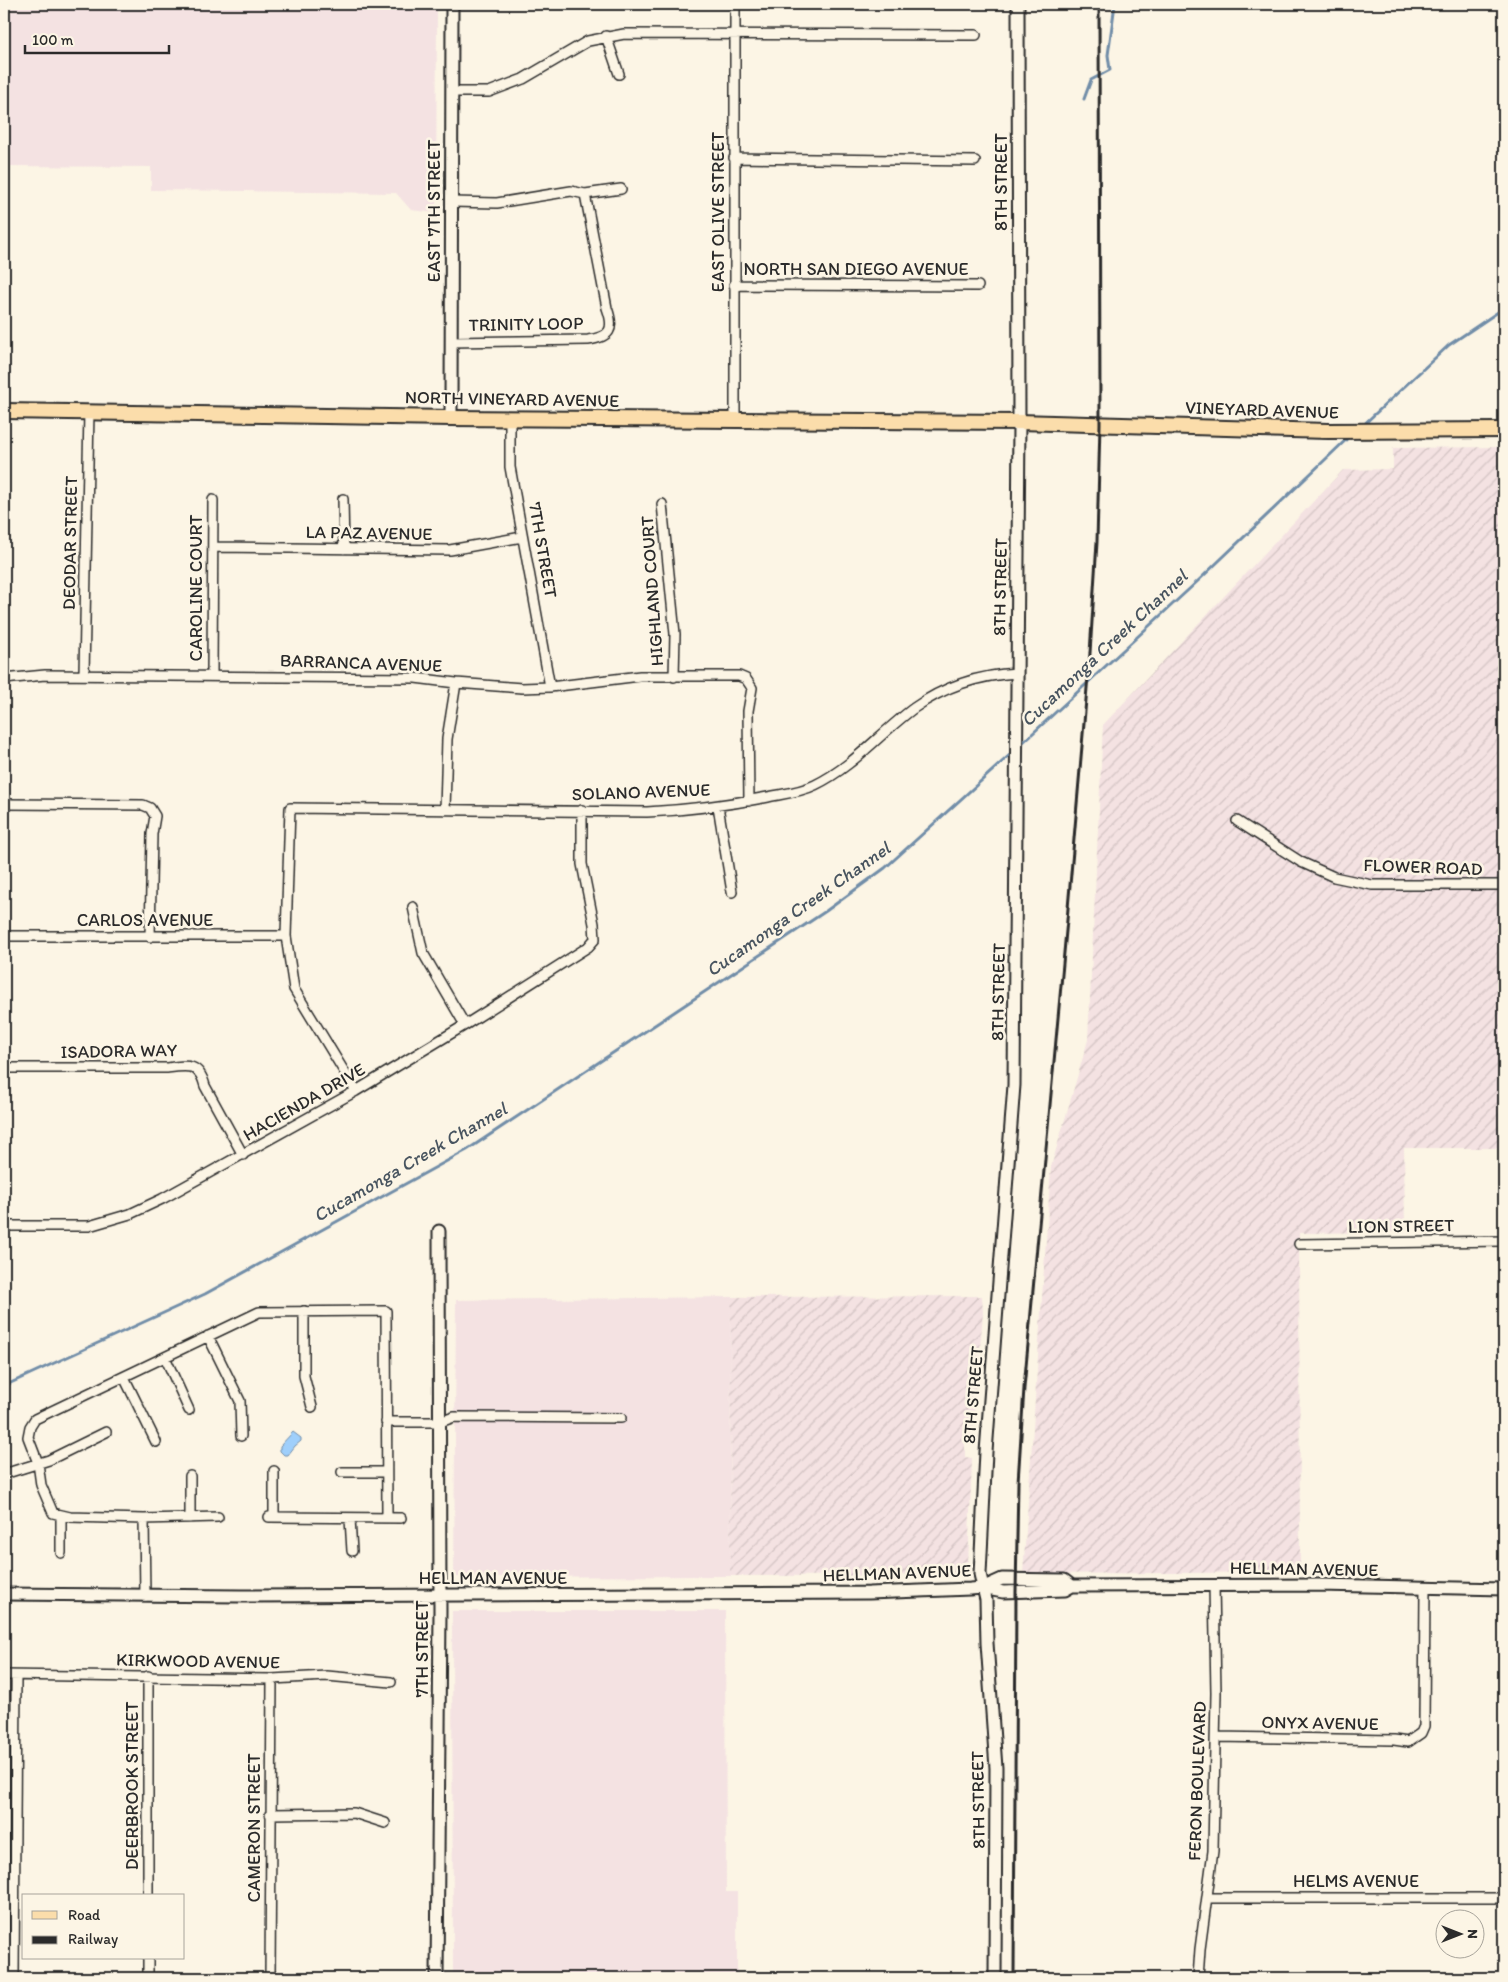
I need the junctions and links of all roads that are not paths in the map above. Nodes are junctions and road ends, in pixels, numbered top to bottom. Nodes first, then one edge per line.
1 (452, 4) edge
2 (735, 4) edge
3 (1018, 4) edge
4 (735, 33) junction
5 (976, 35) dead end
6 (606, 36) junction
7 (620, 74) dead end
8 (452, 92) junction
9 (734, 158) junction
10 (974, 161) dead end
11 (621, 189) dead end
12 (585, 194) junction
13 (452, 202) junction
14 (734, 285) junction
15 (978, 286) dead end
16 (451, 342) junction
17 (4, 411) edge
18 (89, 411) junction
19 (451, 418) junction
20 (510, 418) junction
21 (735, 420) junction
22 (1019, 422) junction
23 (1504, 430) edge
24 (344, 498) dead end
25 (213, 500) dead end
26 (662, 504) dead end
27 (522, 537) junction
28 (213, 547) junction
29 (344, 549) junction
30 (1017, 673) junction
31 (84, 675) junction
32 (212, 676) junction
33 (674, 677) junction
34 (4, 679) edge
35 (456, 683) junction
36 (550, 687) junction
37 (749, 801) junction
38 (4, 804) edge
39 (718, 806) junction
40 (445, 810) junction
41 (582, 810) junction
42 (1237, 820) dead end
43 (1504, 885) edge
44 (732, 892) dead end
45 (413, 906) dead end
46 (4, 936) edge
47 (286, 936) junction
48 (150, 937) junction
49 (465, 1025) junction
50 (4, 1068) edge
51 (356, 1091) junction
52 (243, 1155) junction
53 (4, 1226) edge
54 (439, 1231) dead end
55 (1504, 1241) edge
56 (1299, 1244) dead end
57 (304, 1312) junction
58 (208, 1336) junction
59 (165, 1357) junction
60 (124, 1377) junction
61 (312, 1407) dead end
62 (189, 1410) dead end
63 (621, 1418) dead end
64 (386, 1422) junction
65 (440, 1422) junction
66 (106, 1432) dead end
67 (241, 1436) dead end
68 (156, 1442) dead end
69 (38, 1463) junction
70 (274, 1471) dead end
71 (342, 1472) dead end
72 (386, 1472) junction
73 (4, 1474) edge
74 (190, 1476) dead end
75 (61, 1515) junction
76 (218, 1517) dead end
77 (190, 1518) junction
78 (386, 1518) junction
79 (401, 1518) dead end
80 (144, 1519) junction
81 (350, 1519) junction
82 (352, 1551) dead end
83 (61, 1553) dead end
84 (1214, 1585) junction
85 (982, 1588) junction
86 (1425, 1588) junction
87 (1504, 1589) edge
88 (4, 1594) edge
89 (144, 1596) junction
90 (440, 1596) junction
91 (4, 1676) edge
92 (16, 1676) junction
93 (148, 1676) junction
94 (272, 1679) junction
95 (392, 1682) dead end
96 (1216, 1737) junction
97 (270, 1814) junction
98 (385, 1823) dead end
99 (148, 1894) edge
100 (1207, 1898) junction
101 (1504, 1898) edge
102 (148, 1960) edge
103 (14, 1978) edge
104 (148, 1978) edge
105 (270, 1978) edge
106 (437, 1978) edge
107 (995, 1978) edge
108 (1198, 1978) edge

1 - 8 street, EAST 7TH STREET
2 - 4 street, EAST OLIVE STREET
3 - 22 street, 8TH STREET
4 - 5 street
4 - 6 street
4 - 9 street, EAST OLIVE STREET
6 - 7 street
6 - 8 street
8 - 13 street, EAST 7TH STREET
9 - 10 street
9 - 14 street, EAST OLIVE STREET
11 - 12 street
12 - 13 street
12 - 16 street, TRINITY LOOP
13 - 16 street, EAST 7TH STREET
14 - 15 street, NORTH SAN DIEGO AVENUE
14 - 21 street, EAST OLIVE STREET
16 - 19 street, EAST 7TH STREET
17 - 18 main road, NORTH VINEYARD AVENUE
18 - 19 main road, NORTH VINEYARD AVENUE
18 - 31 street, DEODAR STREET
19 - 20 main road, NORTH VINEYARD AVENUE
20 - 21 main road, NORTH VINEYARD AVENUE
20 - 27 street, 7TH STREET
21 - 22 main road, NORTH VINEYARD AVENUE
22 - 23 main road, VINEYARD AVENUE
22 - 30 street, 8TH STREET
24 - 29 street
25 - 28 street, CAROLINE COURT
26 - 33 street, HIGHLAND COURT
27 - 29 street, LA PAZ AVENUE
27 - 36 street, 7TH STREET
28 - 29 street, LA PAZ AVENUE
28 - 32 street, CAROLINE COURT
30 - 37 street, SOLANO AVENUE
30 - 85 street, 8TH STREET
31 - 32 street, BARRANCA AVENUE
31 - 34 street, BARRANCA AVENUE
32 - 35 street, BARRANCA AVENUE
33 - 36 street, BARRANCA AVENUE
33 - 37 street, BARRANCA AVENUE
35 - 36 street, BARRANCA AVENUE
35 - 40 street
37 - 39 street, SOLANO AVENUE
38 - 48 street
39 - 41 street, SOLANO AVENUE
39 - 44 street
40 - 41 street, SOLANO AVENUE
40 - 47 street, SOLANO AVENUE
41 - 49 street, HACIENDA DRIVE
42 - 43 street, FLOWER ROAD
45 - 49 street
46 - 48 street, CARLOS AVENUE
47 - 48 street, CARLOS AVENUE
47 - 51 street
49 - 51 street, HACIENDA DRIVE
50 - 52 street, ISADORA WAY
51 - 52 street, HACIENDA DRIVE
52 - 53 street, HACIENDA DRIVE
54 - 65 street, 7TH STREET
55 - 56 street, LION STREET
57 - 58 street
57 - 61 street
57 - 64 street
58 - 59 street
58 - 67 street
59 - 60 street
59 - 62 street
60 - 68 street
60 - 69 street
63 - 65 street
64 - 65 street
64 - 72 street
65 - 90 street, 7TH STREET
66 - 69 street
69 - 73 street
69 - 75 street
70 - 81 street
71 - 72 street
72 - 78 street
74 - 77 street
75 - 80 street
75 - 83 street
76 - 77 street
77 - 80 street
78 - 79 street
78 - 81 street
80 - 89 street
81 - 82 street
84 - 85 street, HELLMAN AVENUE
84 - 86 street, HELLMAN AVENUE
84 - 96 street, FERON BOULEVARD
85 - 90 street, HELLMAN AVENUE
85 - 107 street, 8TH STREET
86 - 87 street, HELLMAN AVENUE
86 - 96 street, ONYX AVENUE
88 - 89 street, HELLMAN AVENUE
89 - 90 street, HELLMAN AVENUE
90 - 106 street, 7TH STREET
91 - 92 street, KIRKWOOD AVENUE
92 - 93 street, KIRKWOOD AVENUE
92 - 103 street
93 - 94 street, KIRKWOOD AVENUE
93 - 99 street, DEERBROOK STREET
94 - 95 street, KIRKWOOD AVENUE
94 - 97 street, CAMERON STREET
96 - 100 street, FERON BOULEVARD
97 - 98 street
97 - 105 street, CAMERON STREET
100 - 101 street, HELMS AVENUE
100 - 108 street, FERON BOULEVARD
102 - 104 street

